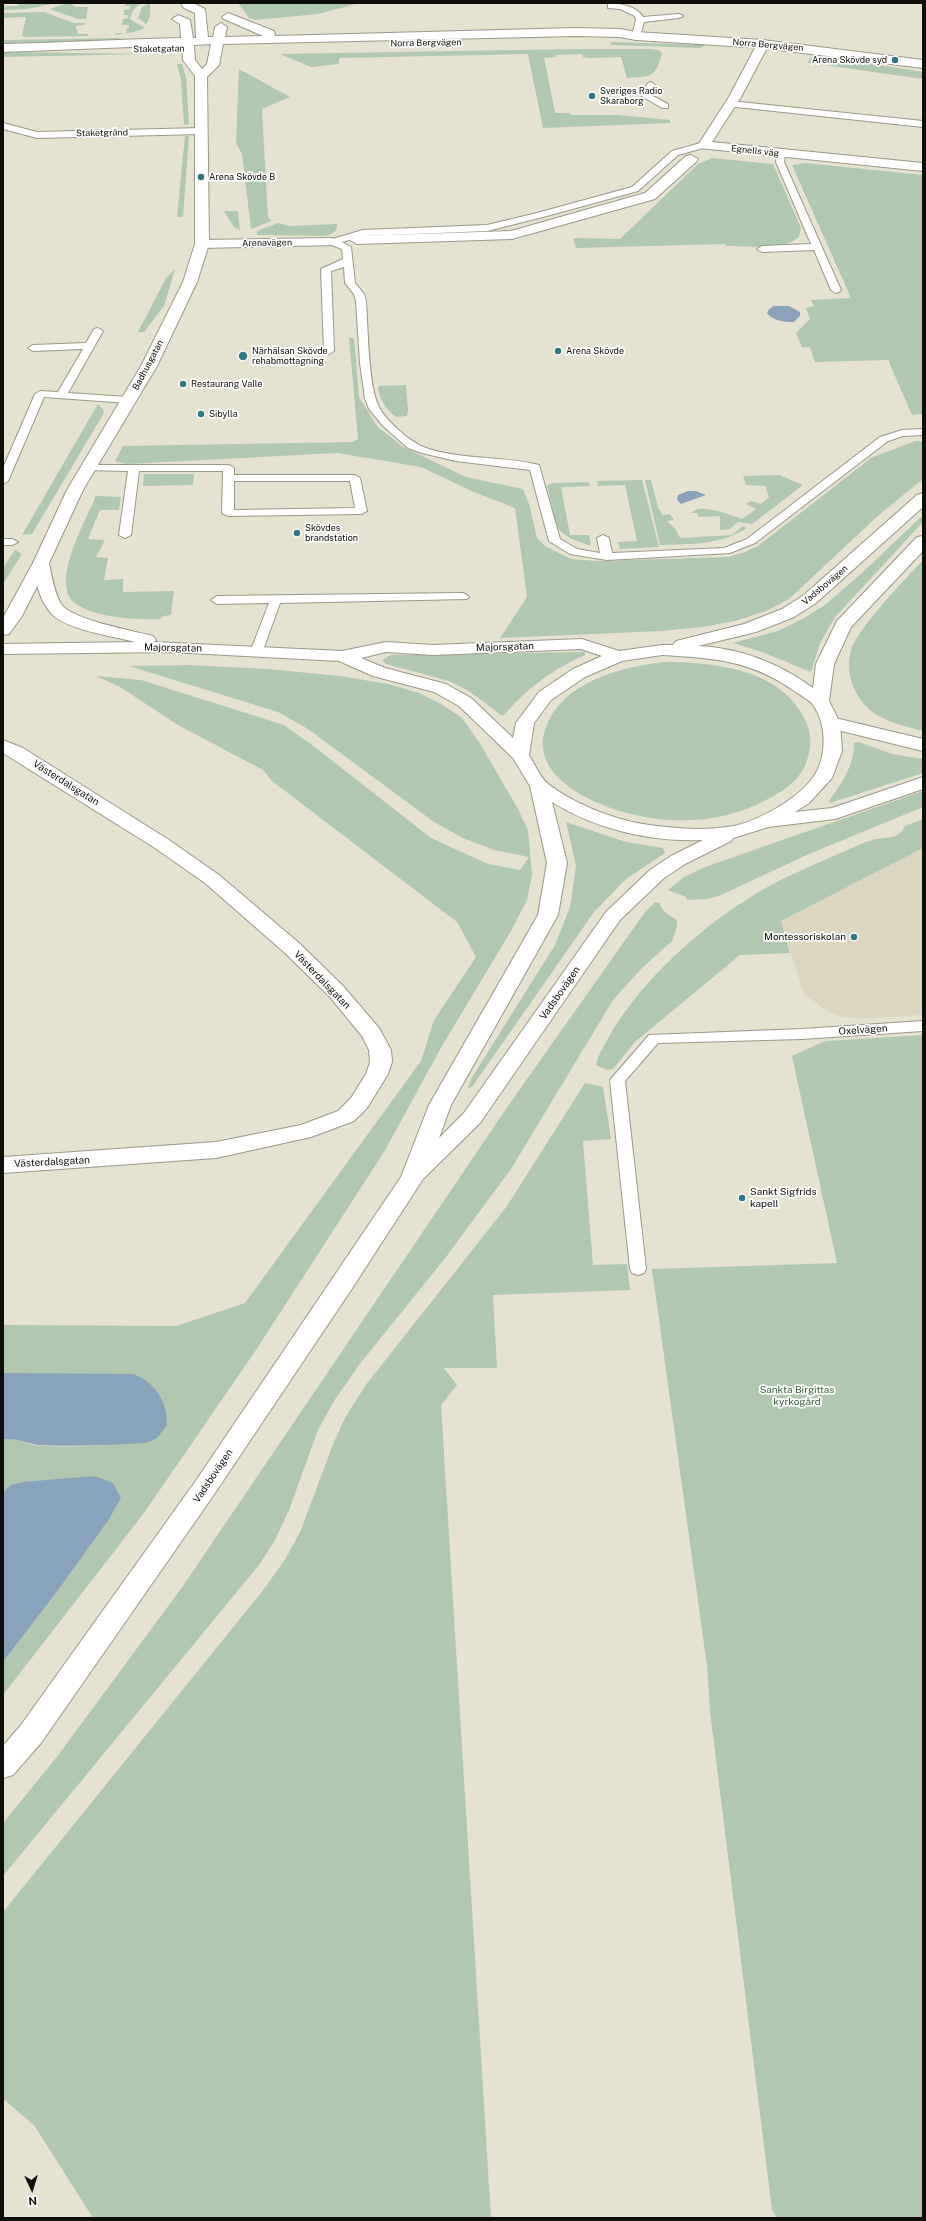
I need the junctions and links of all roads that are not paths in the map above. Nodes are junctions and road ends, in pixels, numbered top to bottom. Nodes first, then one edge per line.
1 (187, 5) edge
2 (611, 6) dead end
3 (679, 16) dead end
4 (178, 19) junction
5 (640, 20) junction
6 (636, 36) junction
7 (295, 38) junction
8 (202, 41) junction
9 (120, 43) junction
10 (218, 44) junction
11 (763, 44) junction
12 (188, 45) junction
13 (101, 46) junction
14 (3, 48) edge
15 (923, 64) edge
16 (201, 76) junction
17 (651, 85) dead end
18 (730, 104) junction
19 (665, 106) dead end
20 (923, 124) edge
21 (3, 126) edge
22 (202, 131) junction
23 (704, 146) junction
24 (781, 154) junction
25 (690, 160) dead end
26 (923, 167) edge
27 (357, 240) dead end
28 (332, 242) junction
29 (202, 244) junction
30 (816, 247) junction
31 (762, 249) dead end
32 (348, 260) junction
33 (836, 290) dead end
34 (98, 331) dead end
35 (90, 346) junction
36 (33, 348) dead end
37 (329, 351) dead end
38 (62, 395) junction
39 (128, 400) junction
40 (923, 432) edge
41 (88, 468) junction
42 (134, 468) junction
43 (228, 478) junction
44 (3, 482) edge
45 (923, 498) edge
46 (125, 535) dead end
47 (603, 538) dead end
48 (923, 540) edge
49 (607, 557) junction
50 (41, 563) junction
51 (464, 598) dead end
52 (276, 599) junction
53 (217, 600) dead end
54 (3, 630) edge
55 (170, 647) junction
56 (3, 649) edge
57 (257, 650) junction
58 (662, 650) junction
59 (342, 656) junction
60 (618, 656) junction
61 (820, 702) junction
62 (831, 723) junction
63 (923, 745) edge
64 (3, 746) edge
65 (520, 755) junction
66 (923, 782) edge
67 (539, 786) junction
68 (768, 822) junction
69 (730, 834) junction
70 (923, 1026) edge
71 (3, 1165) edge
72 (412, 1178) junction
73 (638, 1269) dead end
74 (3, 1766) edge

1 - 4 street
1 - 8 street
2 - 5 lane
3 - 5 lane
4 - 9 street
4 - 12 street
5 - 6 lane
6 - 7 street, Norra Bergvägen
6 - 10 street, Norra Bergvägen
6 - 11 street, Norra Bergvägen
7 - 10 street, Norra Bergvägen
7 - 10 street, Norra Bergvägen
8 - 10 street
8 - 12 street, Staketgatan
9 - 12 street, Staketgatan
9 - 13 street, Staketgatan
10 - 12 street, Staketgatan
10 - 16 street
11 - 15 street, Norra Bergvägen
11 - 18 street
12 - 13 street, Staketgatan
12 - 16 street
13 - 14 street, Staketgatan
16 - 22 street, Badhusgatan
17 - 19 lane
18 - 20 lane
18 - 23 street
21 - 22 lane, Staketgränd
22 - 29 street, Badhusgatan
23 - 24 street, Egnells väg
23 - 28 lane
24 - 26 street, Egnells väg
24 - 30 lane
25 - 27 street
28 - 29 street, Arenavägen
28 - 32 lane
29 - 39 street, Badhusgatan
30 - 31 lane
30 - 33 lane
32 - 37 lane
32 - 49 lane
34 - 35 lane
35 - 36 lane
35 - 38 lane
38 - 39 lane
38 - 44 lane
39 - 41 street, Badhusgatan
40 - 49 lane
41 - 42 lane
41 - 50 street, Badhusgatan
42 - 43 lane
42 - 46 lane
43 - 43 lane
45 - 58 street, Vadsbovägen
47 - 49 lane
48 - 61 street
50 - 54 street, Badhusgatan
50 - 55 street
51 - 52 lane
52 - 53 lane
52 - 57 lane
55 - 56 street, Majorsgatan
55 - 57 street, Majorsgatan
57 - 59 street, Majorsgatan
58 - 60 street
58 - 61 street
59 - 60 street, Majorsgatan
59 - 65 street, Majorsgatan
60 - 65 street
61 - 62 street
62 - 63 street
62 - 68 street
64 - 71 street, Västerdalsgatan
65 - 67 street, Majorsgatan
66 - 68 street
67 - 69 street
67 - 72 street, Vadsbovägen
68 - 69 street
69 - 72 street, Vadsbovägen
70 - 73 lane, Oxelvägen
72 - 74 street, Vadsbovägen

